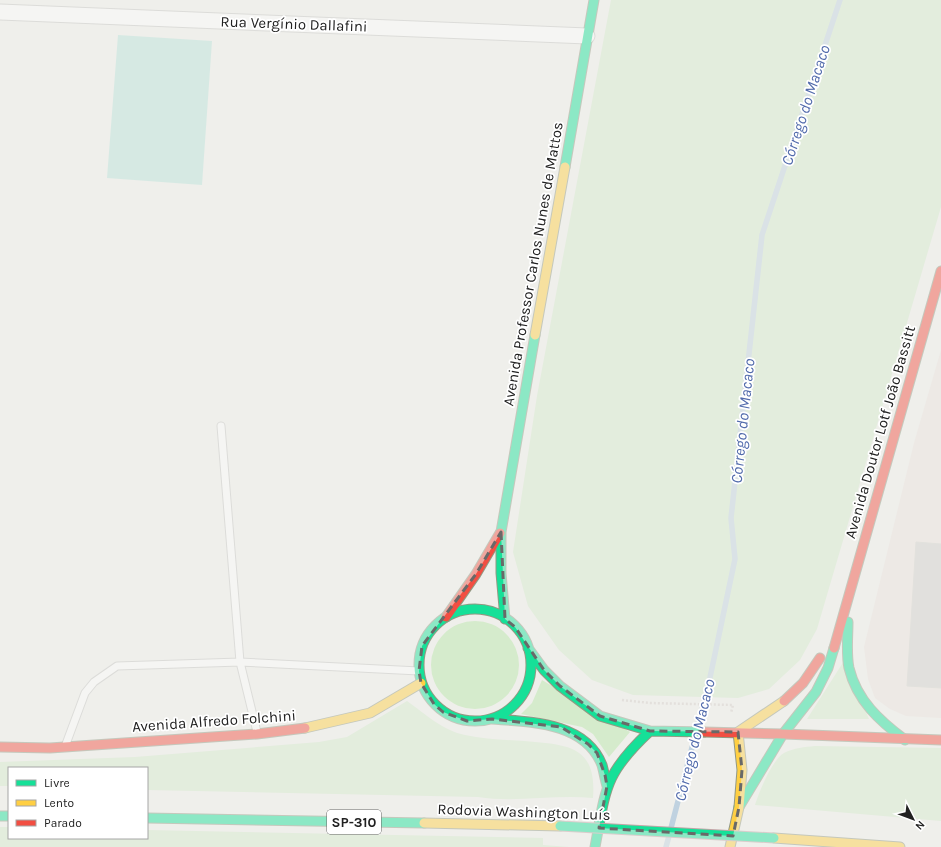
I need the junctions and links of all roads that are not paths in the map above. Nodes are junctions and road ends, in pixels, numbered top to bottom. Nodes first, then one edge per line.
1 (594, 0) edge
2 (0, 12) edge
3 (587, 36) junction
4 (941, 271) edge
5 (221, 426) dead end
6 (501, 532) junction
7 (847, 602) junction
8 (446, 617) junction
9 (505, 618) junction
10 (528, 648) junction
11 (240, 662) junction
12 (419, 671) junction
13 (421, 683) junction
14 (492, 719) junction
15 (650, 731) junction
16 (738, 732) junction
17 (257, 734) junction
18 (783, 734) junction
19 (905, 740) junction
20 (941, 740) edge
21 (0, 747) edge
22 (65, 747) junction
23 (607, 786) junction
24 (739, 807) junction
25 (148, 818) edge
26 (595, 847) edge
27 (730, 847) edge
28 (900, 847) edge

1 - 3 main road, Avenida Professor Carlos Nunes de Mattos
2 - 3 street, Rua Vergínio Dallafini
3 - 6 main road, Avenida Professor Carlos Nunes de Mattos
4 - 7 main road, Avenida Doutor Lotf João Bassitt
5 - 11 lane
6 - 8 main road, Avenida Professor Carlos Nunes de Mattos
6 - 9 main road, Avenida Professor Carlos Nunes de Mattos
7 - 16 main road, Avenida Doutor Lotf João Bassitt
7 - 18 main road, Avenida Doutor Lotf João Bassitt
7 - 19 main road
8 - 9 main road
8 - 12 main road
9 - 10 main road
10 - 14 main road
10 - 15 main road
11 - 12 lane
11 - 17 lane
11 - 22 lane
12 - 13 main road
13 - 14 main road
13 - 17 main road, Avenida Alfredo Folchini
14 - 23 main road
15 - 16 main road
15 - 23 main road
16 - 18 main road
16 - 24 main road, Avenida Doutor Lotf João Bassitt
17 - 22 main road, Avenida Alfredo Folchini
18 - 19 main road
18 - 24 main road, Avenida Doutor Lotf João Bassitt
19 - 20 main road
21 - 22 main road, Avenida Alfredo Folchini
23 - 26 main road
24 - 27 main road, Avenida Doutor Lotf João Bassitt
25 - 28 main road, Rodovia Washington Luís / SP-310, bridge

